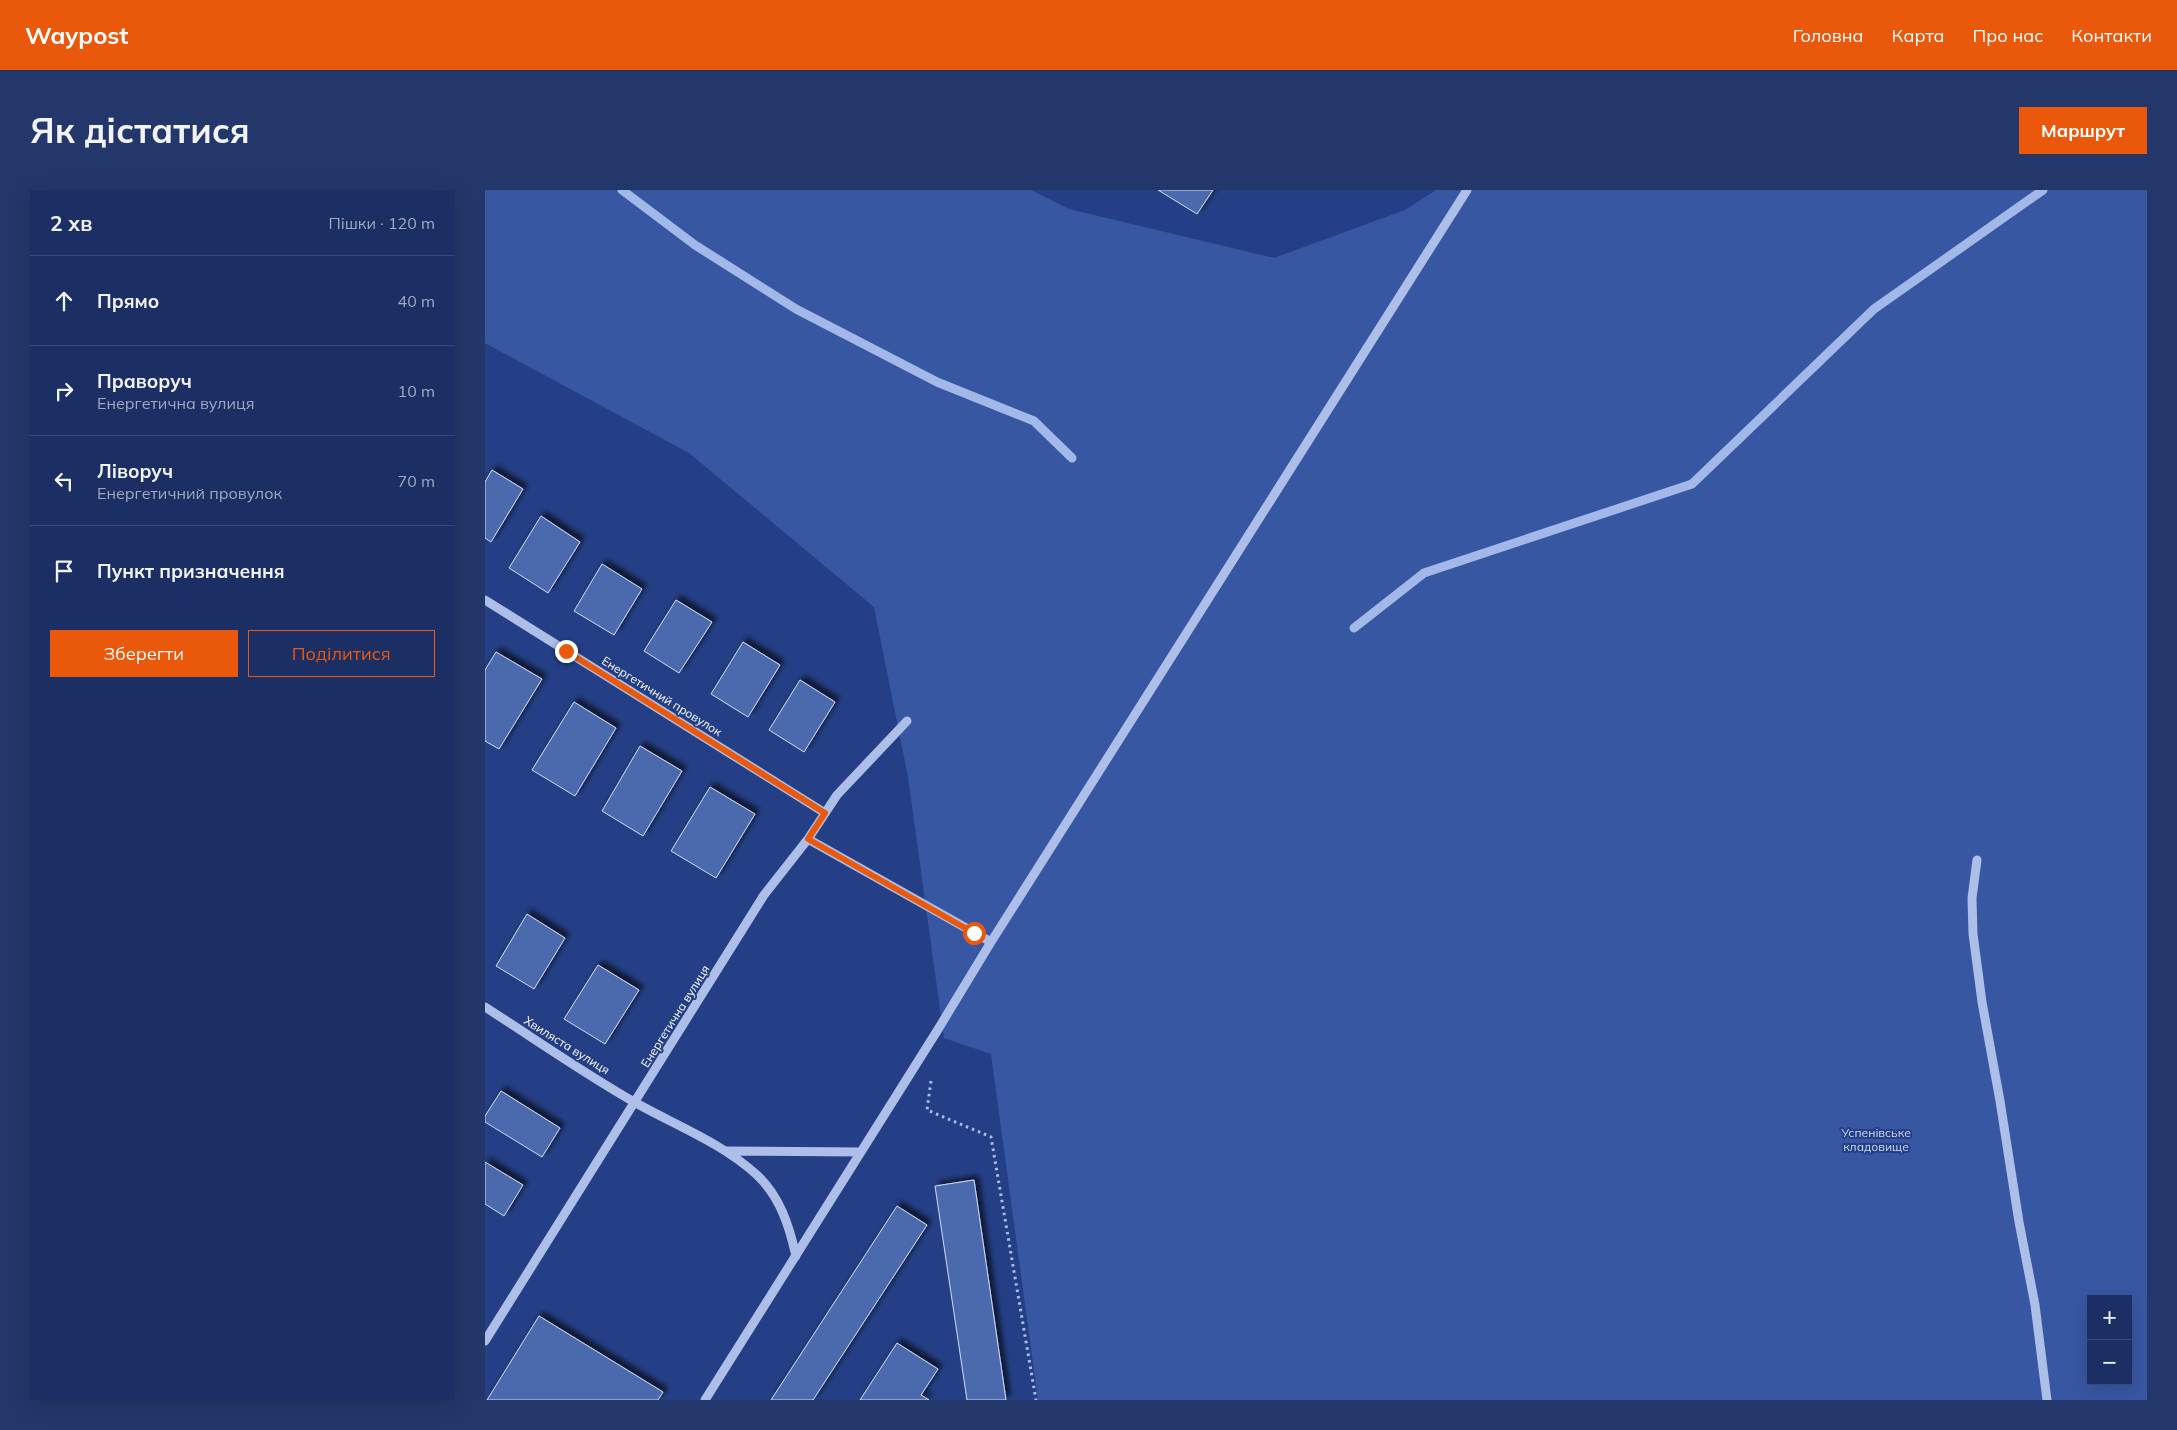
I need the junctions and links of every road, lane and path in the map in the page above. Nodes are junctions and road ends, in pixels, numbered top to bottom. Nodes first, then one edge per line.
1 (1467, 190) edge
2 (485, 600) edge
3 (907, 721) dead end
4 (825, 813) junction
5 (808, 839) junction
6 (1977, 860) dead end
7 (991, 942) junction
8 (485, 1007) edge
9 (636, 1103) junction
10 (927, 1110) dead end
11 (727, 1151) junction
12 (861, 1152) junction
13 (796, 1256) junction
14 (485, 1342) edge
15 (705, 1400) edge
16 (1036, 1400) edge
17 (2047, 1400) edge

1 - 7 street
2 - 4 street, Енергетичний провулок
3 - 4 street, Енергетична вулиця
4 - 5 street, Енергетична вулиця
5 - 7 street
5 - 9 street, Енергетична вулиця
6 - 17 street
7 - 12 street
8 - 9 street, Хвиляста вулиця
9 - 11 street, Хвиляста вулиця
9 - 14 street, Енергетична вулиця
10 - 16 path
11 - 12 street
11 - 13 street, Хвиляста вулиця
12 - 13 street
13 - 15 street

